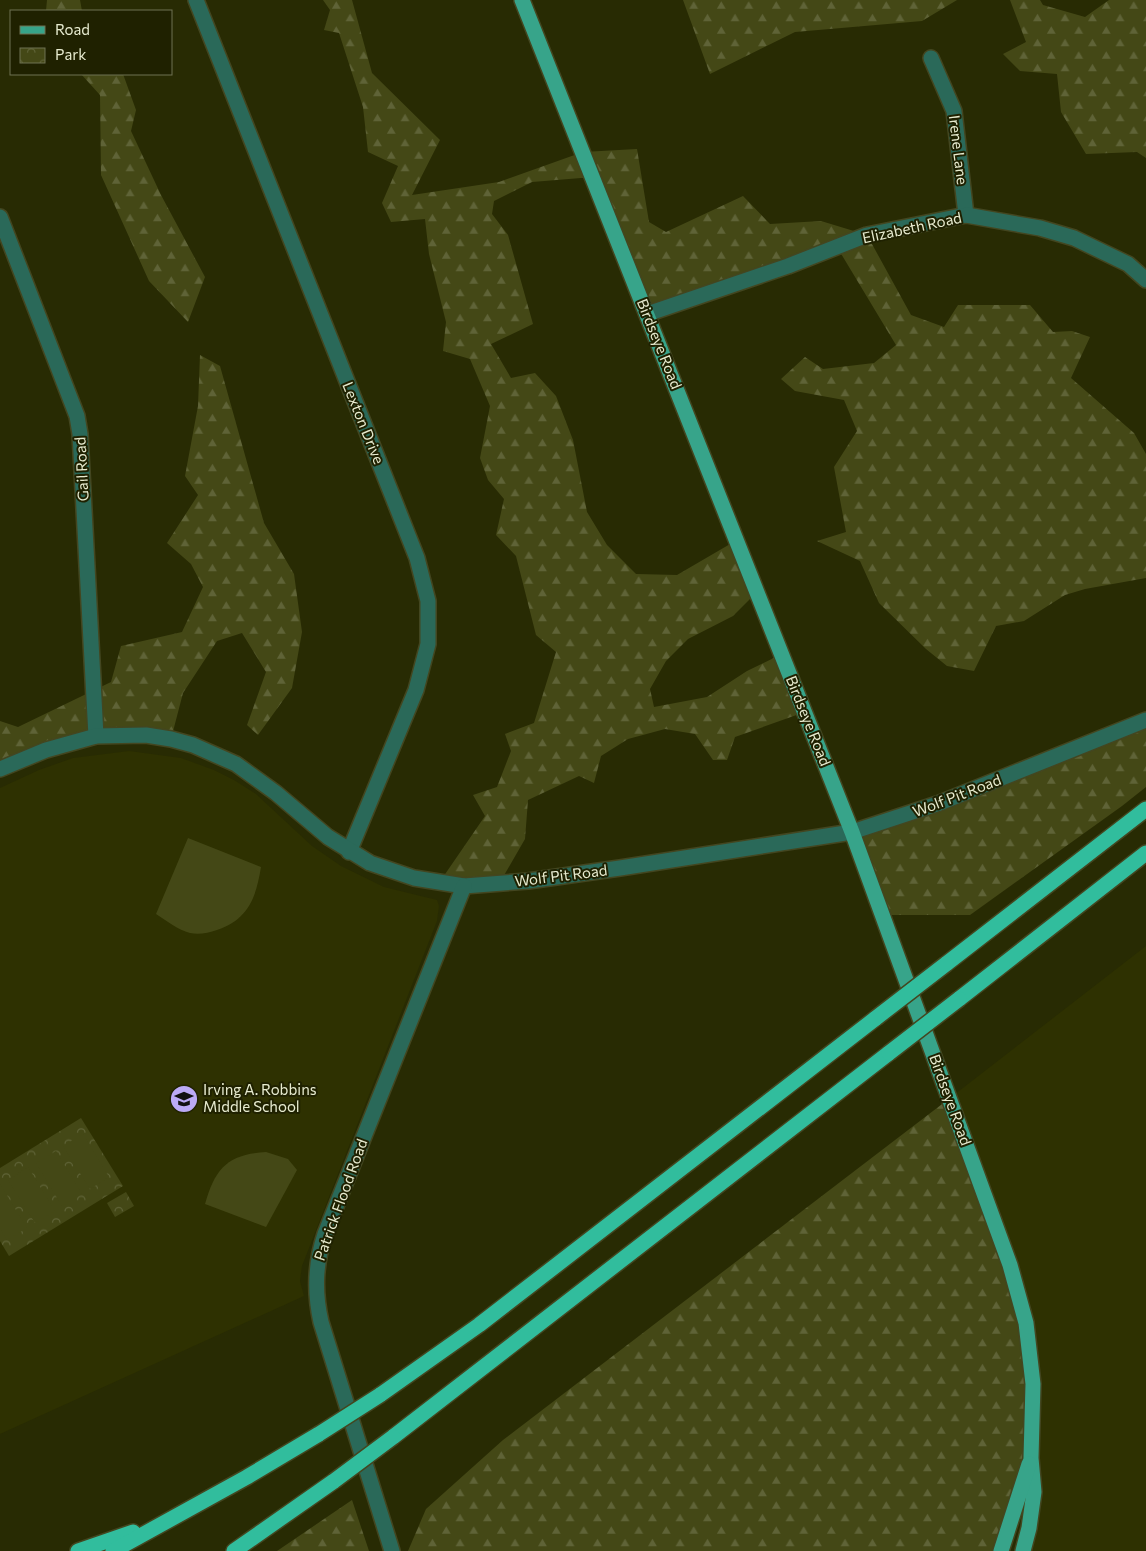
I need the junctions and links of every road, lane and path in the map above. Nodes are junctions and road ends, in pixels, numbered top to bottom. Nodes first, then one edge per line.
1 (196, 0) edge
2 (522, 0) edge
3 (931, 58) dead end
4 (966, 216) junction
5 (0, 217) edge
6 (1146, 280) edge
7 (647, 314) junction
8 (1146, 720) edge
9 (96, 736) junction
10 (0, 769) edge
11 (1146, 809) edge
12 (852, 832) junction
13 (349, 852) junction
14 (1146, 853) edge
15 (464, 886) junction
16 (1031, 1458) junction
17 (174, 1516) junction
18 (78, 1551) edge
19 (113, 1551) edge
20 (234, 1551) edge
21 (392, 1551) edge
22 (1002, 1551) edge
23 (1022, 1551) edge

1 - 13 street, Lexton Drive
2 - 7 main road, Birdseye Road
3 - 4 street, Irene Lane
4 - 6 street, Elizabeth Road
4 - 7 street, Elizabeth Road
5 - 9 street, Gail Road
7 - 12 main road, Birdseye Road
8 - 12 street, Wolf Pit Road
9 - 10 street, Wolf Pit Road
9 - 13 street, Wolf Pit Road
11 - 17 highway, bridge
12 - 15 street, Wolf Pit Road
12 - 16 main road, Birdseye Road
13 - 15 street, Wolf Pit Road
14 - 20 highway, bridge
15 - 21 street, Patrick Flood Road
16 - 22 main road, Birdseye Road
16 - 23 main road, Birdseye Road
17 - 18 highway
17 - 19 highway

